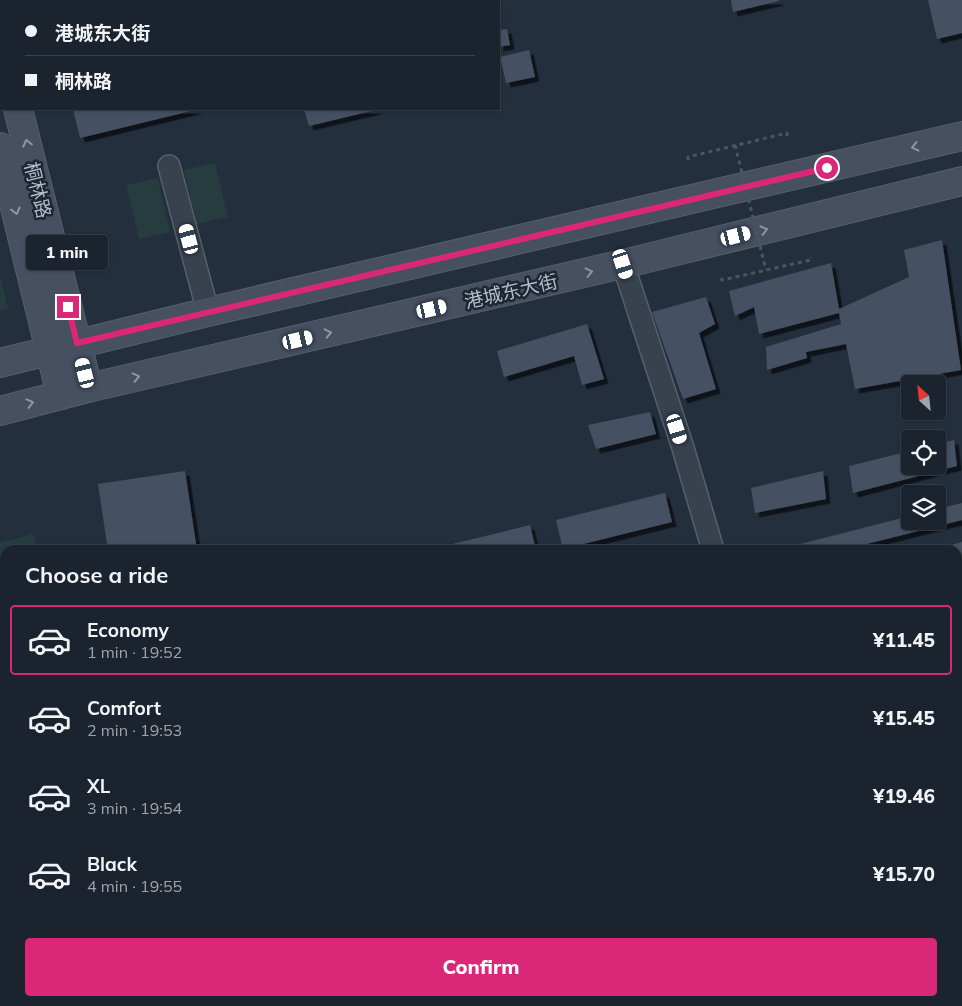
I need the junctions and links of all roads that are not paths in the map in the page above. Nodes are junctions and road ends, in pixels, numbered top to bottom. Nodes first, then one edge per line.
1 (18, 110) edge
2 (962, 136) edge
3 (0, 147) edge
4 (170, 166) dead end
5 (962, 181) edge
6 (623, 264) junction
7 (208, 312) junction
8 (77, 343) junction
9 (50, 350) junction
10 (0, 363) edge
11 (88, 388) junction
12 (61, 395) junction
13 (0, 411) edge
14 (712, 545) edge

8 -> 1 main road, 桐林路
2 -> 7 main road
3 -> 9 main road, 桐林路
4 - 7 street
6 -> 5 main road, 港城东大街
11 -> 6 main road, 港城东大街
6 - 14 street
7 - 8 main road
8 - 9 main road
8 - 11 main road, 桐林路
9 - 10 main road
9 - 12 main road, 桐林路
11 - 12 main road, 港城东大街
13 -> 12 main road, 港城东大街

